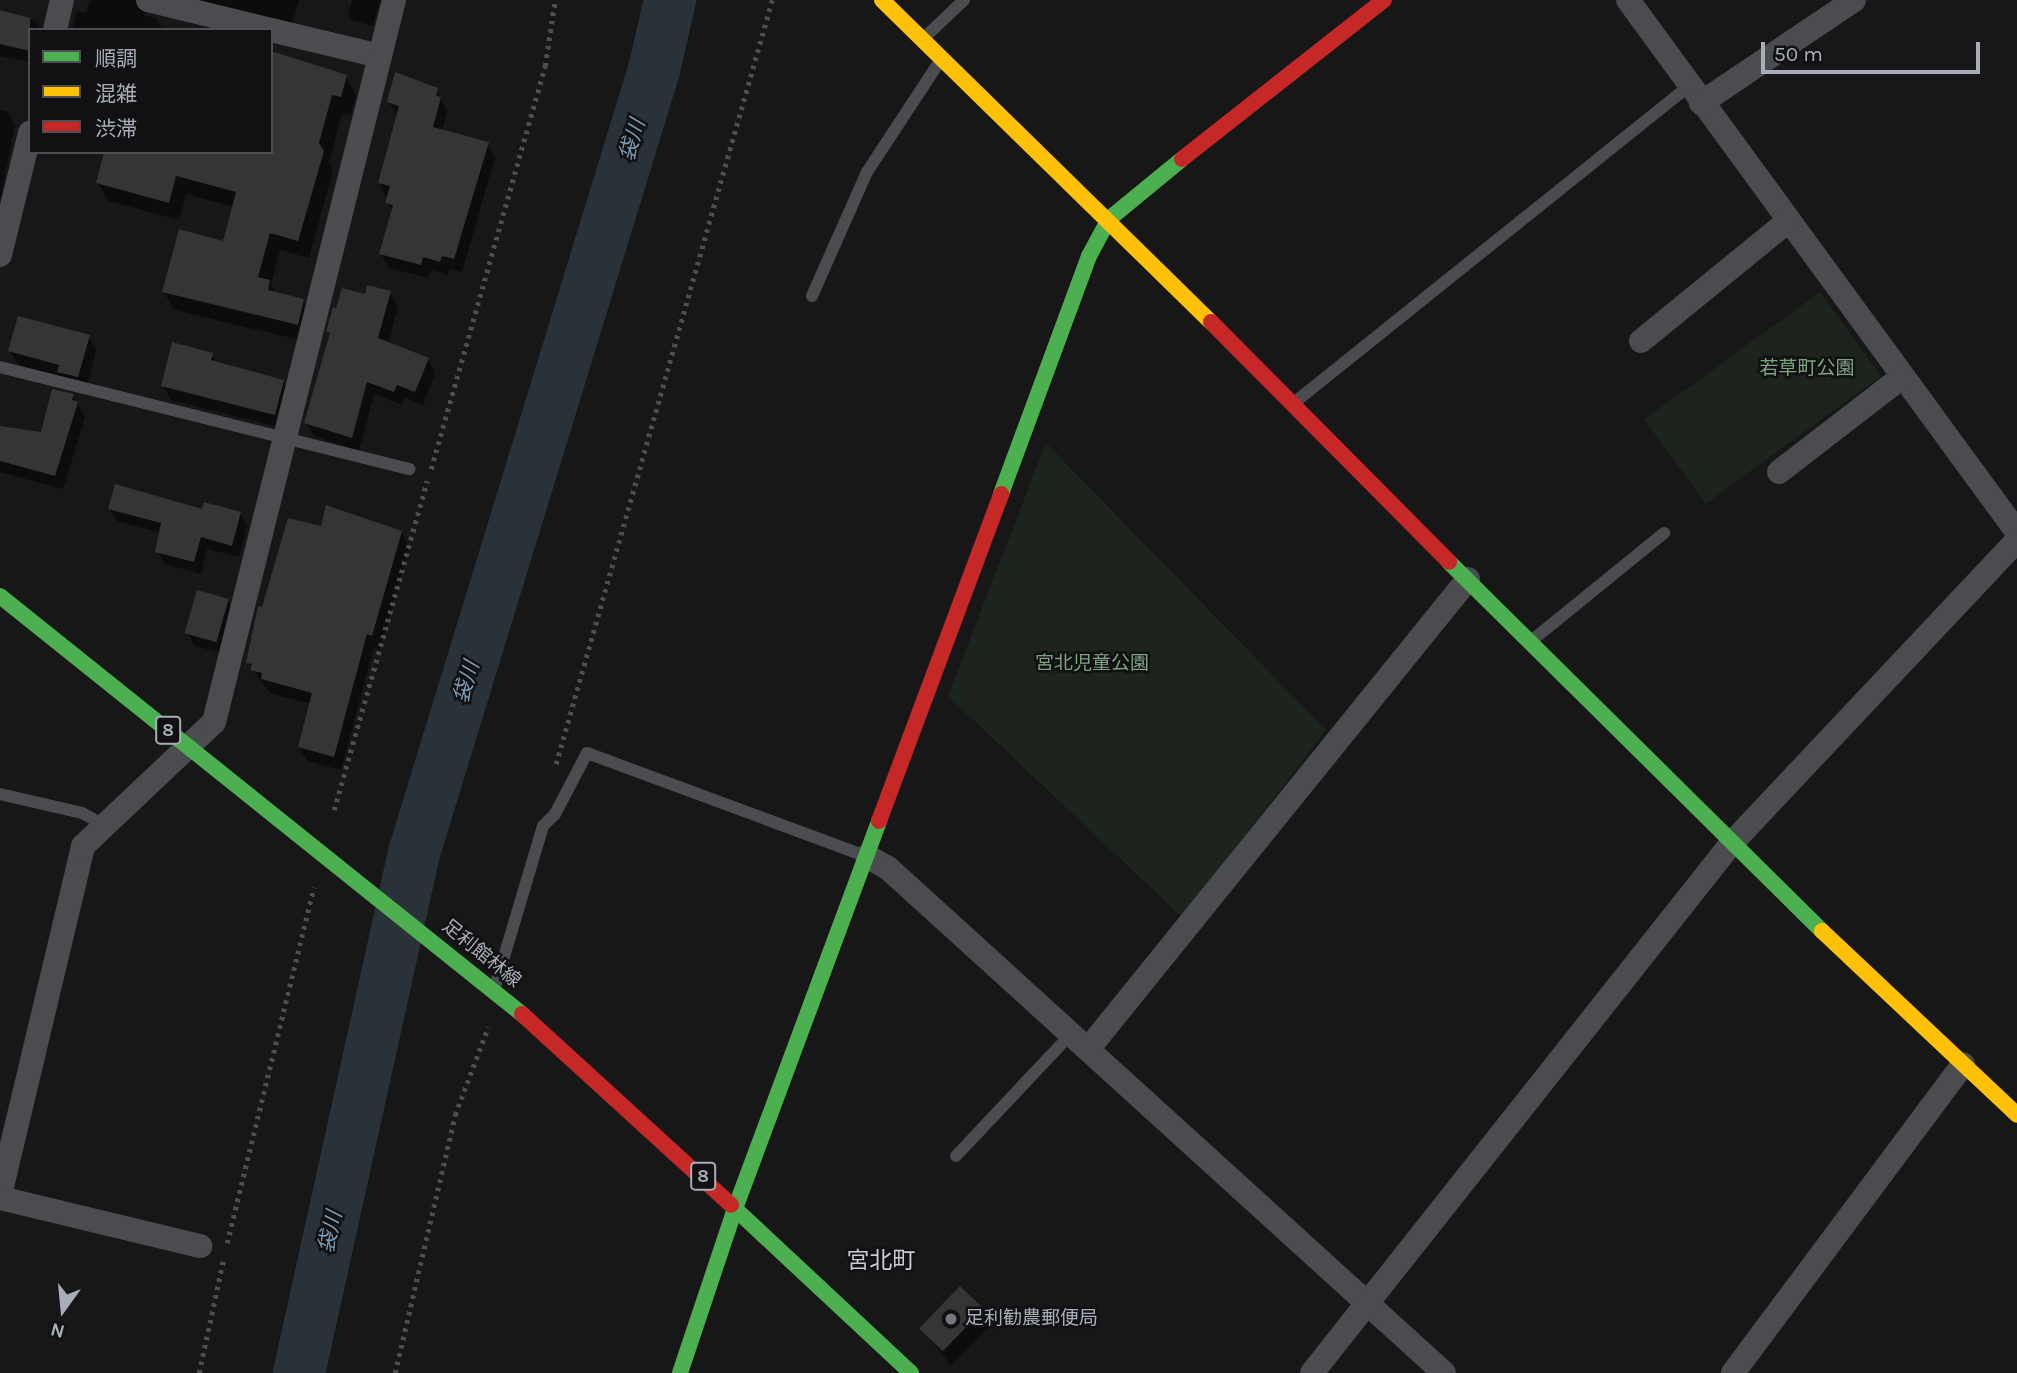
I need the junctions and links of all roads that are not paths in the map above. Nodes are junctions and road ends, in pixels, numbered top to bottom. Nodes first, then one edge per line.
1 (62, 0) edge
2 (148, 0) edge
3 (394, 0) edge
4 (883, 0) edge
5 (964, 0) edge
6 (1384, 0) edge
7 (1628, 0) edge
8 (1854, 0) edge
9 (55, 28) edge
10 (263, 28) edge
11 (273, 30) edge
12 (923, 39) junction
13 (380, 56) junction
14 (943, 58) junction
15 (1695, 94) junction
16 (28, 141) edge
17 (1109, 219) junction
18 (1787, 222) junction
19 (0, 255) edge
20 (812, 296) dead end
21 (1641, 341) dead end
22 (0, 367) edge
23 (1902, 377) junction
24 (1292, 404) junction
25 (286, 437) junction
26 (409, 470) dead end
27 (1779, 472) dead end
28 (2017, 532) edge
29 (1664, 533) dead end
30 (2017, 540) edge
31 (1468, 579) junction
32 (0, 596) edge
33 (1530, 642) junction
34 (189, 747) junction
35 (0, 794) edge
36 (106, 826) junction
37 (1730, 845) junction
38 (867, 856) junction
39 (491, 988) junction
40 (1080, 1041) junction
41 (1963, 1064) junction
42 (2017, 1115) edge
43 (956, 1156) dead end
44 (0, 1197) edge
45 (736, 1206) junction
46 (200, 1247) dead end
47 (1368, 1302) junction
48 (680, 1373) edge
49 (911, 1373) edge
50 (1312, 1373) edge
51 (1444, 1373) edge
52 (1733, 1373) edge

1 - 9 street
2 - 10 street
3 - 13 street
4 - 12 street
5 - 12 lane
6 - 17 street
7 - 15 street
8 - 15 street
11 - 13 street
12 - 14 street
13 - 25 street
14 - 17 street
14 - 20 lane
15 - 18 street
15 - 24 lane
16 - 19 street
17 - 24 street
17 - 38 street
18 - 21 street
18 - 23 street
22 - 25 lane
23 - 27 street
23 - 28 street
24 - 31 street
25 - 26 lane
25 - 34 street
29 - 33 lane
30 - 37 street
31 - 33 street
31 - 40 street
32 - 34 street, 足利館林線 / 8
33 - 37 street
34 - 36 street
34 - 39 street, 足利館林線 / 8
35 - 36 lane
36 - 44 street
37 - 41 street
37 - 47 street
38 - 39 lane
38 - 40 street
38 - 45 street
39 - 45 street, 足利館林線 / 8
40 - 43 lane
40 - 47 street
41 - 42 street
41 - 52 street
44 - 46 street
45 - 48 street
45 - 49 street, 足利館林線 / 8
47 - 50 street
47 - 51 street

